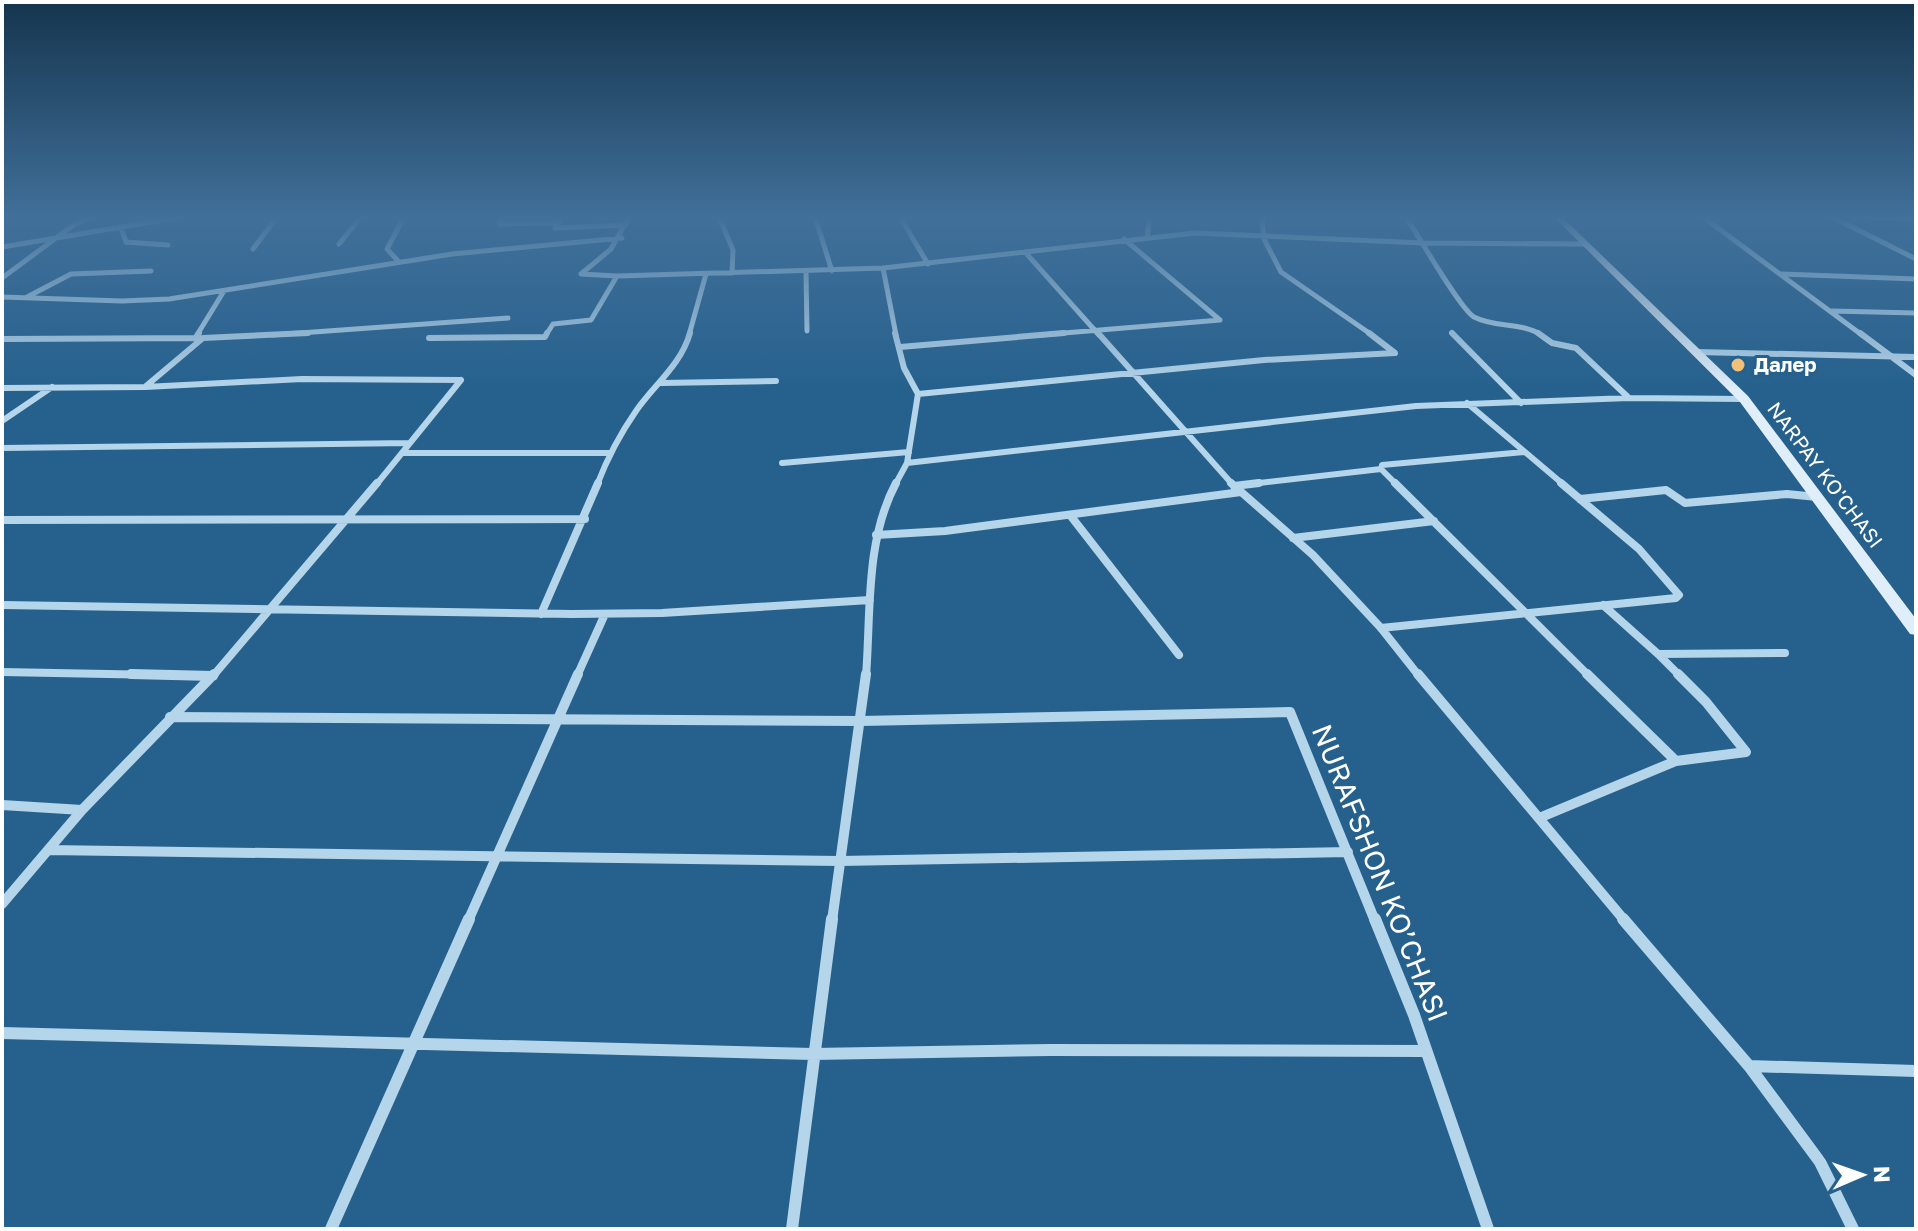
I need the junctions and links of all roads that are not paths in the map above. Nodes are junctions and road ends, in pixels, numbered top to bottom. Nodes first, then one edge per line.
1 (70, 274) edge
2 (324, 274) edge
3 (589, 274) edge
4 (686, 274) edge
5 (706, 274) edge
6 (806, 274) edge
7 (884, 274) edge
8 (1046, 274) edge
9 (1166, 274) edge
10 (1285, 274) edge
11 (1444, 274) edge
12 (1616, 274) edge
13 (1782, 274) edge
14 (1794, 274) edge
15 (617, 276) junction
16 (1916, 279) edge
17 (224, 291) junction
18 (2, 297) edge
19 (26, 297) junction
20 (1831, 311) junction
21 (1916, 313) edge
22 (508, 318) dead end
23 (807, 331) dead end
24 (1098, 331) junction
25 (1452, 333) dead end
26 (200, 337) junction
27 (429, 338) dead end
28 (2, 339) edge
29 (900, 347) junction
30 (1697, 352) junction
31 (1890, 356) junction
32 (1916, 357) edge
33 (1133, 373) junction
34 (1916, 375) edge
35 (776, 381) dead end
36 (661, 383) junction
37 (53, 387) junction
38 (145, 387) junction
39 (2, 388) edge
40 (918, 394) junction
41 (1629, 398) junction
42 (1744, 399) junction
43 (1466, 403) junction
44 (1521, 403) junction
45 (2, 421) edge
46 (1186, 433) junction
47 (410, 443) junction
48 (2, 448) edge
49 (1524, 452) junction
50 (402, 453) junction
51 (611, 453) junction
52 (908, 458) junction
53 (782, 463) dead end
54 (1381, 469) junction
55 (1238, 489) junction
56 (1817, 497) junction
57 (1580, 499) junction
58 (1070, 515) junction
59 (585, 519) junction
60 (2, 520) edge
61 (343, 521) junction
62 (1434, 521) junction
63 (876, 535) junction
64 (1293, 538) junction
65 (870, 600) junction
66 (2, 605) edge
67 (1603, 605) junction
68 (267, 610) junction
69 (1523, 613) junction
70 (541, 614) junction
71 (605, 614) junction
72 (1381, 628) junction
73 (1916, 630) edge
74 (1785, 653) dead end
75 (1658, 654) junction
76 (1179, 655) dead end
77 (2, 672) edge
78 (213, 676) junction
79 (170, 717) junction
80 (558, 718) junction
81 (861, 721) junction
82 (1676, 761) junction
83 (2, 805) edge
84 (82, 810) junction
85 (1539, 818) junction
86 (48, 850) junction
87 (1348, 852) junction
88 (499, 857) junction
89 (840, 861) junction
90 (2, 904) edge
91 (2, 1033) edge
92 (412, 1046) junction
93 (1425, 1051) junction
94 (813, 1054) junction
95 (1749, 1066) junction
96 (1916, 1071) edge
97 (331, 1229) edge
98 (792, 1229) edge
99 (1488, 1229) edge
100 (1853, 1229) edge

1 - 19 street
2 - 17 street
3 - 15 street
4 - 15 street
5 - 36 street
6 - 23 street
7 - 29 street
8 - 24 street
9 - 24 street
10 - 33 street
11 - 41 street
12 - 30 main road, NARPAY KO'CHASI
13 - 20 street
14 - 16 street
15 - 27 street
17 - 19 street
17 - 26 street
18 - 19 street
20 - 21 street
20 - 31 street
22 - 26 street
24 - 29 street
24 - 33 street
25 - 44 street
26 - 28 street
26 - 38 street
29 - 40 street
30 - 31 street
30 - 42 main road, NARPAY KO'CHASI
31 - 32 street
31 - 34 street
33 - 40 street
33 - 46 street
35 - 36 street
36 - 51 street
37 - 38 street
37 - 39 street
37 - 45 street
38 - 47 street
40 - 52 street
41 - 42 street
41 - 44 street
42 - 56 main road, NARPAY KO'CHASI
43 - 44 street
43 - 46 street
43 - 49 street
46 - 52 street
46 - 55 street
47 - 48 street
47 - 50 street
49 - 54 street
49 - 57 street
50 - 51 street
50 - 61 street
51 - 59 street
52 - 53 street
52 - 63 street
54 - 55 street
54 - 62 street
55 - 58 street
55 - 64 street
56 - 57 street
56 - 73 main road, NARPAY KO'CHASI
57 - 67 street
58 - 63 street
58 - 76 street
59 - 61 street
59 - 70 street
60 - 61 street
61 - 68 street
62 - 64 street
62 - 69 street
63 - 65 street
64 - 72 street
65 - 71 street
65 - 81 street
66 - 68 street
67 - 69 street
67 - 75 street
68 - 70 street
68 - 78 street
69 - 72 street
69 - 82 street
70 - 71 street
71 - 80 street
72 - 85 street
74 - 75 street
75 - 82 street
77 - 78 street
78 - 79 street
79 - 80 street
79 - 84 street
80 - 81 street
80 - 88 street
81 - 87 street, NURAFSHON KO’CHASI
81 - 89 street
82 - 85 street
83 - 84 street
84 - 86 street
85 - 95 street
86 - 88 street
86 - 90 street
87 - 89 street
87 - 93 street, NURAFSHON KO’CHASI
88 - 89 street
88 - 92 street
89 - 94 street
91 - 92 street
92 - 94 street
92 - 97 street
93 - 94 street
93 - 99 street, NURAFSHON KO’CHASI
94 - 98 street
95 - 96 street
95 - 100 street

